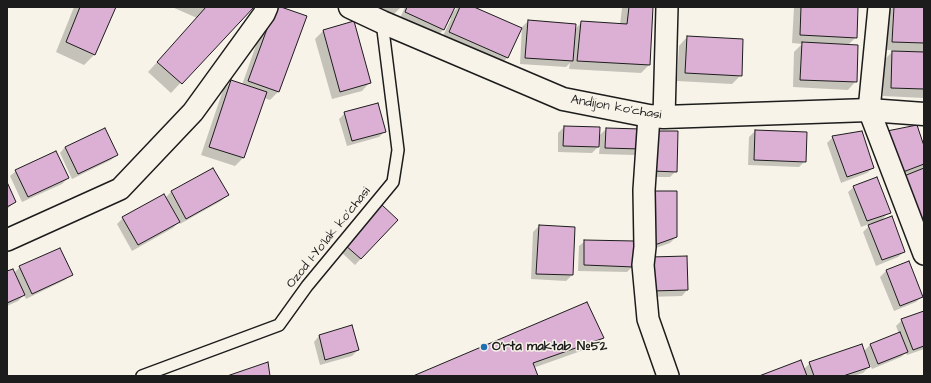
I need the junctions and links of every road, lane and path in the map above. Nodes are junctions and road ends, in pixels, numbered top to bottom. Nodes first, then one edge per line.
1 (267, 7) edge
2 (350, 7) edge
3 (667, 7) edge
4 (879, 7) edge
5 (382, 22) junction
6 (869, 110) junction
7 (924, 114) edge
8 (656, 116) junction
9 (7, 240) edge
10 (924, 254) edge
11 (142, 376) edge
12 (668, 376) edge

1 - 9 street
2 - 5 street, Andijon ko'chasi
3 - 8 street
4 - 6 street
5 - 8 street, Andijon ko'chasi
5 - 11 lane, Ozod 1-Yo'lak ko'chasi
6 - 7 street, Andijon ko'chasi
6 - 8 street, Andijon ko'chasi
6 - 10 street
8 - 12 street

